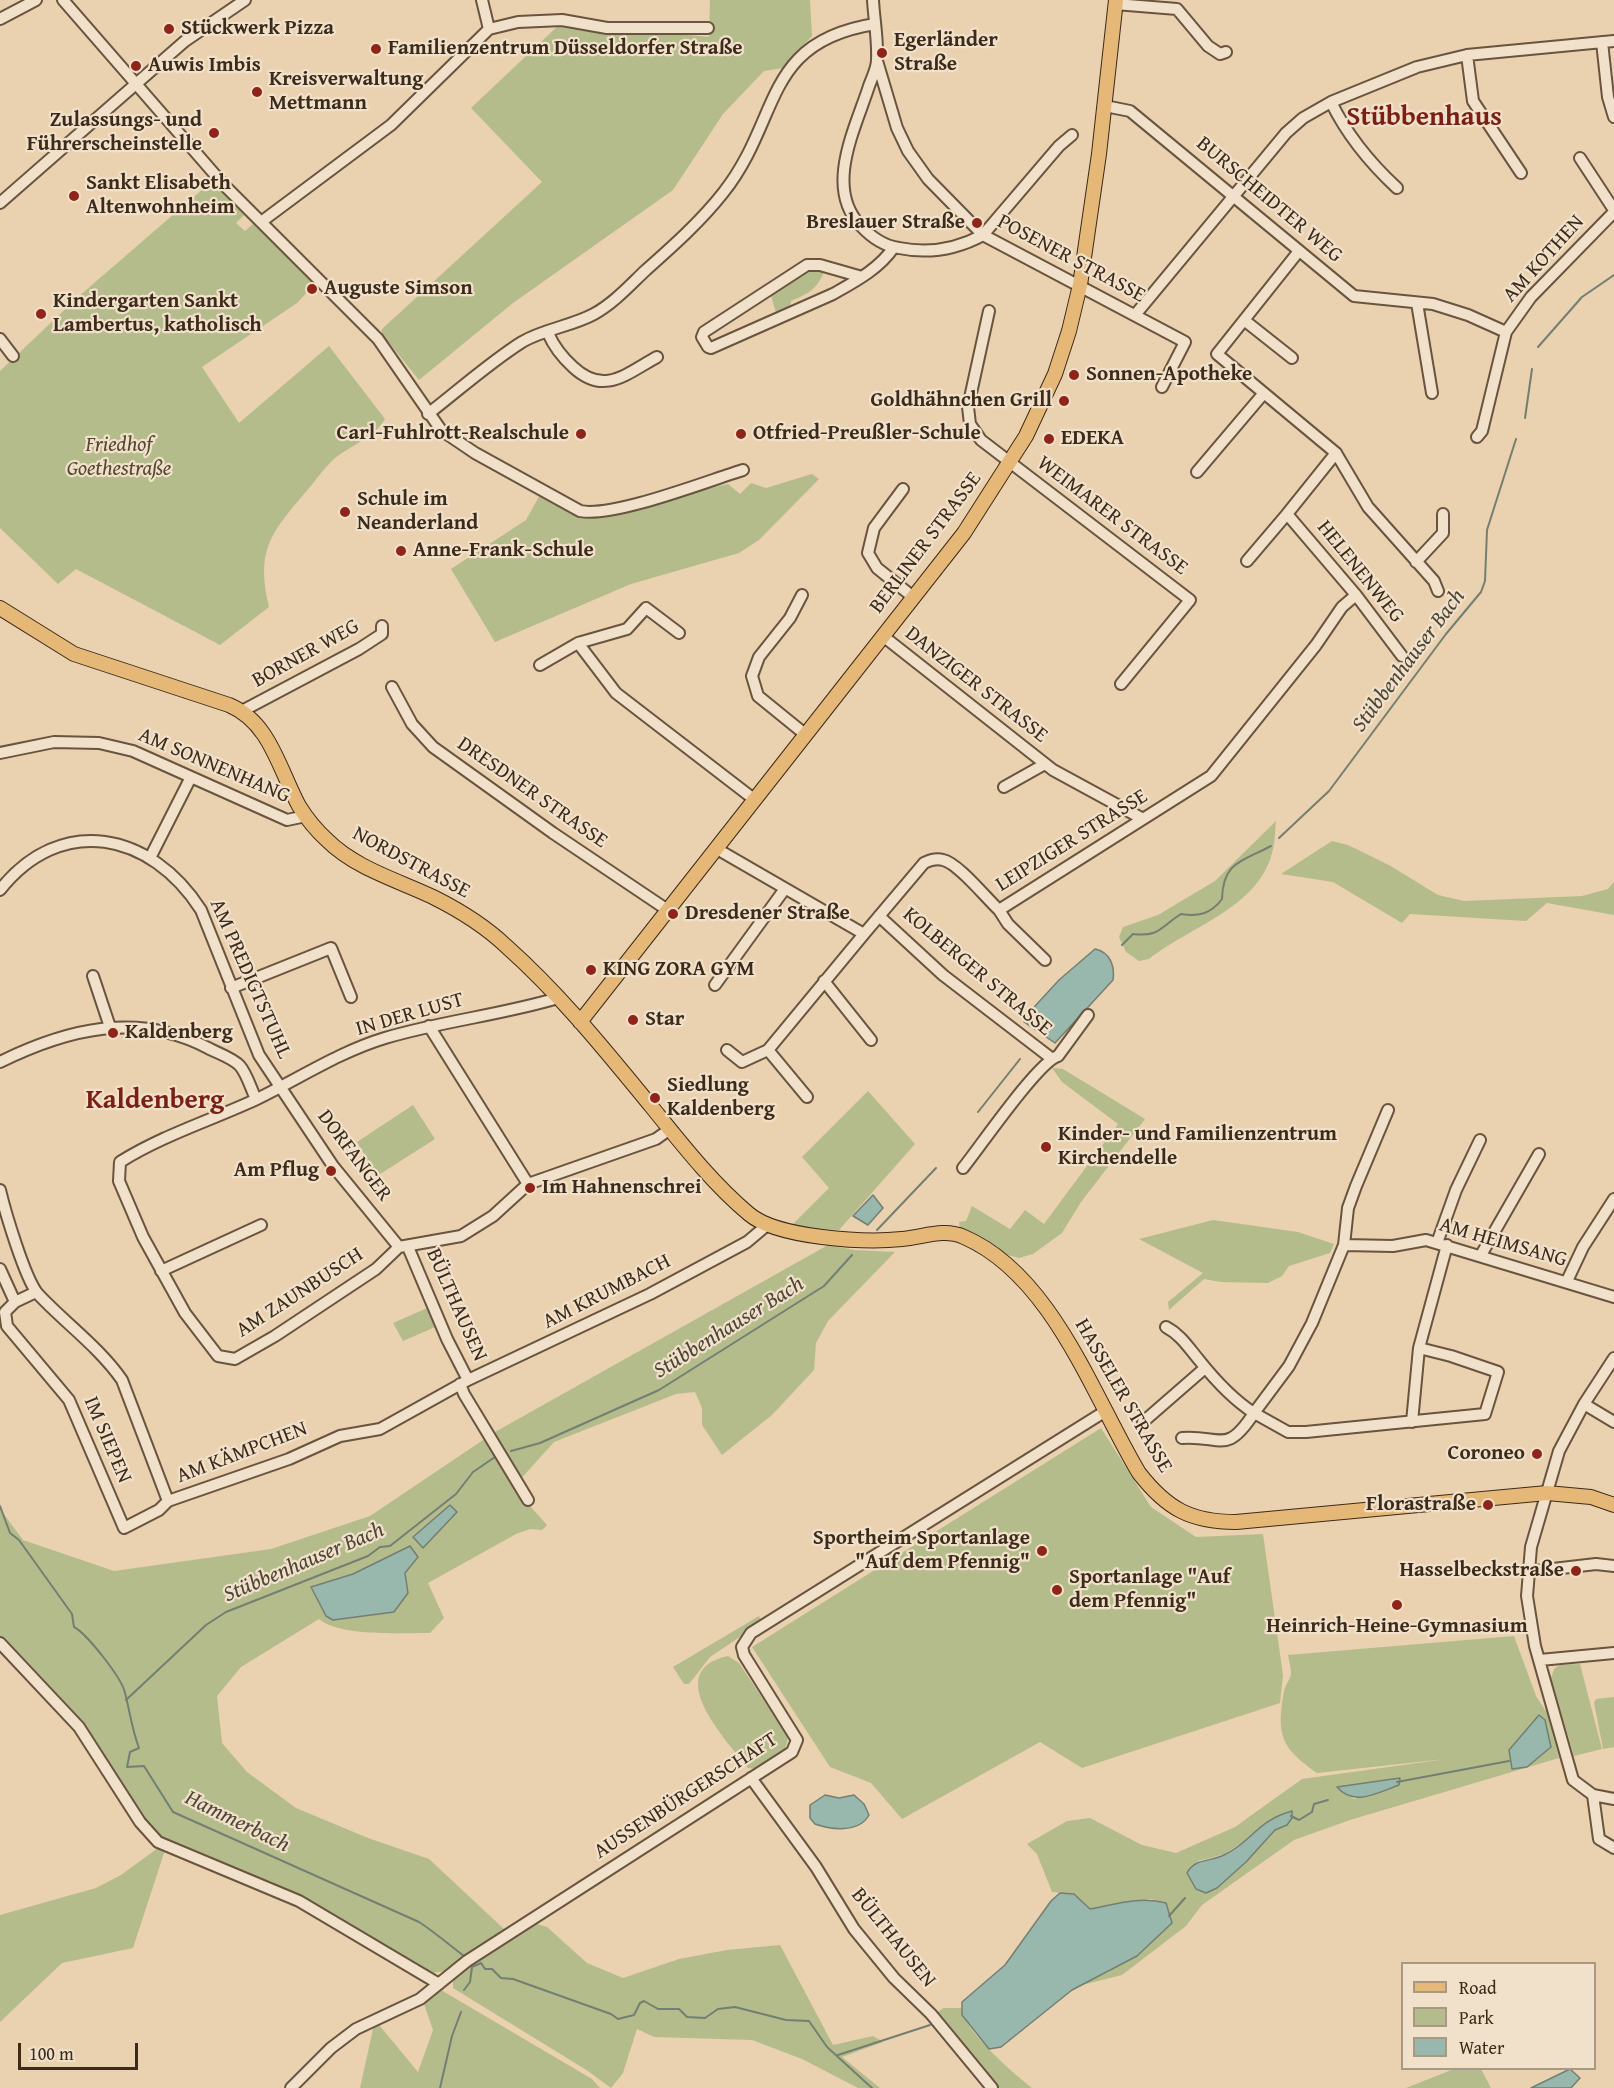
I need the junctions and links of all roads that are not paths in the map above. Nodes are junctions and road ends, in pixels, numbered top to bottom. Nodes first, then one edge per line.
1 (36, 0) edge
2 (63, 0) edge
3 (245, 0) edge
4 (482, 0) edge
5 (873, 0) edge
6 (1115, 2) edge
7 (0, 19) edge
8 (874, 24) junction
9 (708, 28) dead end
10 (489, 29) junction
11 (1614, 40) edge
12 (1602, 42) junction
13 (1226, 52) dead end
14 (1467, 55) junction
15 (877, 61) junction
16 (135, 85) junction
17 (1331, 102) junction
18 (1105, 106) junction
19 (1614, 117) edge
20 (1072, 135) dead end
21 (1580, 158) dead end
22 (1521, 173) dead end
23 (1397, 188) dead end
24 (1233, 195) junction
25 (0, 203) edge
26 (1614, 211) edge
27 (261, 222) junction
28 (983, 235) junction
29 (894, 247) junction
30 (1299, 251) junction
31 (862, 277) junction
32 (1080, 285) junction
33 (1417, 303) junction
34 (990, 311) dead end
35 (1135, 315) junction
36 (1244, 320) junction
37 (1506, 332) junction
38 (548, 333) junction
39 (0, 339) edge
40 (13, 356) dead end
41 (657, 357) dead end
42 (1292, 358) dead end
43 (1162, 387) dead end
44 (1264, 393) junction
45 (1432, 393) dead end
46 (428, 414) junction
47 (1477, 437) dead end
48 (1336, 453) junction
49 (1010, 464) junction
50 (743, 470) dead end
51 (1197, 472) dead end
52 (903, 489) dead end
53 (1287, 514) junction
54 (1443, 514) dead end
55 (1247, 561) dead end
56 (1416, 562) junction
57 (1438, 591) dead end
58 (802, 595) dead end
59 (1356, 595) junction
60 (913, 597) junction
61 (0, 608) edge
62 (382, 626) dead end
63 (679, 633) dead end
64 (883, 636) junction
65 (578, 643) junction
66 (1402, 656) dead end
67 (540, 665) dead end
68 (1121, 684) dead end
69 (392, 687) dead end
70 (242, 711) junction
71 (806, 735) junction
72 (0, 753) edge
73 (1045, 764) junction
74 (191, 777) junction
75 (1004, 787) dead end
76 (755, 800) junction
77 (306, 816) junction
78 (1143, 819) junction
79 (717, 849) junction
80 (151, 856) junction
81 (784, 890) junction
82 (0, 891) edge
83 (999, 910) junction
84 (669, 911) junction
85 (879, 916) junction
86 (864, 934) junction
87 (1045, 960) dead end
88 (93, 976) dead end
89 (824, 981) junction
90 (715, 985) dead end
91 (231, 988) junction
92 (351, 997) dead end
93 (558, 998) junction
94 (1088, 1016) dead end
95 (580, 1022) junction
96 (429, 1026) junction
97 (110, 1027) junction
98 (871, 1040) dead end
99 (727, 1050) dead end
100 (768, 1050) junction
101 (259, 1055) junction
102 (1051, 1058) junction
103 (0, 1062) edge
104 (239, 1065) junction
105 (279, 1088) junction
106 (807, 1097) dead end
107 (256, 1099) junction
108 (1388, 1110) dead end
109 (670, 1129) junction
110 (1480, 1140) dead end
111 (1539, 1154) dead end
112 (963, 1168) dead end
113 (528, 1184) junction
114 (0, 1190) edge
115 (1614, 1199) edge
116 (261, 1225) dead end
117 (766, 1226) junction
118 (1442, 1244) junction
119 (1344, 1245) junction
120 (404, 1247) junction
121 (1481, 1255) junction
122 (0, 1269) edge
123 (161, 1271) junction
124 (1567, 1281) junction
125 (36, 1292) junction
126 (1614, 1296) edge
127 (15, 1302) junction
128 (1166, 1327) dead end
129 (1419, 1348) junction
130 (1614, 1358) edge
131 (1205, 1368) junction
132 (464, 1382) junction
133 (1584, 1404) junction
134 (1104, 1412) junction
135 (1254, 1413) junction
136 (1143, 1422) dead end
137 (1412, 1422) junction
138 (1614, 1422) edge
139 (1182, 1438) dead end
140 (1547, 1493) junction
141 (528, 1500) dead end
142 (168, 1501) junction
143 (1614, 1505) edge
144 (1614, 1566) edge
145 (1527, 1572) junction
146 (0, 1643) edge
147 (1614, 1653) edge
148 (1540, 1660) junction
149 (751, 1778) junction
150 (1593, 1796) junction
151 (1614, 1799) edge
152 (1614, 1848) edge
153 (439, 1984) junction
154 (291, 2088) edge
155 (992, 2088) edge

1 - 7 street
2 - 16 street
3 - 16 street
4 - 10 street
5 - 8 street
6 - 13 street, BERLINER STRASSE
6 - 18 main road, BERLINER STRASSE
8 - 15 street
8 - 38 street
9 - 10 street
10 - 27 street
11 - 12 street
12 - 14 street
12 - 19 street
14 - 17 street
14 - 22 street
15 - 28 street, POSENER STRASSE
15 - 29 street
16 - 25 street
16 - 27 street
17 - 23 street
17 - 24 street
18 - 24 street, BURSCHEIDTER WEG
18 - 32 main road, BERLINER STRASSE
20 - 28 street
21 - 26 street, AM KOTHEN
24 - 30 street, BURSCHEIDTER WEG
24 - 35 street
26 - 37 street, AM KOTHEN
27 - 46 street
28 - 29 street
28 - 32 street, POSENER STRASSE
29 - 31 street
30 - 33 street, BURSCHEIDTER WEG
30 - 36 street
31 - 31 street
32 - 35 street, POSENER STRASSE
32 - 49 main road, BERLINER STRASSE
33 - 37 street, BURSCHEIDTER WEG
33 - 45 street
34 - 49 street
35 - 43 street, POSENER STRASSE
36 - 42 street
36 - 44 street
37 - 47 street, AM KOTHEN
38 - 41 street
38 - 46 street
39 - 40 street
44 - 48 street
44 - 51 street
46 - 50 street
48 - 53 street, HELENENWEG
48 - 56 street
49 - 60 main road, BERLINER STRASSE
49 - 68 street, WEIMARER STRASSE
52 - 60 street
53 - 55 street, HELENENWEG
53 - 59 street, HELENENWEG
54 - 56 street
56 - 57 street
58 - 71 street
59 - 66 street, HELENENWEG
59 - 78 street, LEIPZIGER STRASSE
60 - 64 main road, BERLINER STRASSE
61 - 70 main road, NORDSTRASSE
62 - 70 street, BORNER WEG
63 - 65 street
64 - 71 main road, BERLINER STRASSE
64 - 73 street, DANZIGER STRASSE
65 - 67 street
65 - 76 street
69 - 84 street, DRESDNER STRASSE
70 - 77 main road, NORDSTRASSE
71 - 76 main road, BERLINER STRASSE
72 - 74 street, AM SONNENHANG
73 - 75 street, DANZIGER STRASSE
73 - 78 street, DANZIGER STRASSE
74 - 77 street, AM SONNENHANG
74 - 80 street
76 - 79 main road, BERLINER STRASSE
77 - 93 main road, NORDSTRASSE
78 - 83 street, LEIPZIGER STRASSE
79 - 81 street
79 - 84 main road, BERLINER STRASSE
80 - 82 street, AM PREDIGTSTUHL
80 - 91 street, AM PREDIGTSTUHL
81 - 86 street
81 - 90 street
83 - 85 street, LEIPZIGER STRASSE
83 - 87 street
84 - 95 main road, BERLINER STRASSE
85 - 86 street, LEIPZIGER STRASSE
85 - 102 street, KOLBERGER STRASSE
86 - 89 street, LEIPZIGER STRASSE
88 - 97 street
89 - 98 street
89 - 100 street, LEIPZIGER STRASSE
91 - 92 street
91 - 101 street, AM PREDIGTSTUHL
93 - 95 main road, NORDSTRASSE
93 - 96 street, IN DER LUST
94 - 102 street
95 - 109 main road, NORDSTRASSE
96 - 105 street, IN DER LUST
96 - 113 street
97 - 103 street
97 - 104 street
99 - 100 street
100 - 106 street
101 - 104 street
101 - 105 street, AM PREDIGTSTUHL
102 - 112 street
104 - 107 street
105 - 107 street, AM ZAUNBUSCH
105 - 120 street, DORFANGER
107 - 123 street, AM ZAUNBUSCH
108 - 119 street
109 - 113 street
109 - 117 main road, NORDSTRASSE
110 - 118 street
111 - 121 street
113 - 120 street
114 - 125 street, AM KÄMPCHEN
115 - 124 street
116 - 123 street
117 - 132 street, AM KRUMBACH
117 - 134 main road, HASSELER STRASSE
118 - 119 street, AM HEIMSANG
118 - 121 street, AM HEIMSANG
118 - 129 street
119 - 135 street
120 - 123 street, AM ZAUNBUSCH
120 - 132 street, BÜLTHAUSEN
121 - 124 street, AM HEIMSANG
122 - 127 street
124 - 126 street, AM HEIMSANG
125 - 127 street
125 - 142 street, AM KÄMPCHEN
127 - 142 street, IM SIEPEN
128 - 131 street
129 - 137 street
129 - 137 street
130 - 133 street
131 - 135 street
131 - 136 street
132 - 141 street, BÜLTHAUSEN
132 - 142 street, AM KÄMPCHEN
133 - 138 street
133 - 140 street
134 - 140 main road, HASSELER STRASSE
134 - 149 street, AUSSENBÜRGERSCHAFT
135 - 137 street
135 - 139 street
140 - 143 main road, HASSELER STRASSE
140 - 145 street
144 - 145 street
145 - 148 street
146 - 153 street
147 - 148 street
148 - 150 street
149 - 153 street, AUSSENBÜRGERSCHAFT
149 - 155 street, BÜLTHAUSEN
150 - 151 street
150 - 152 street
153 - 154 street, AUSSENBÜRGERSCHAFT

